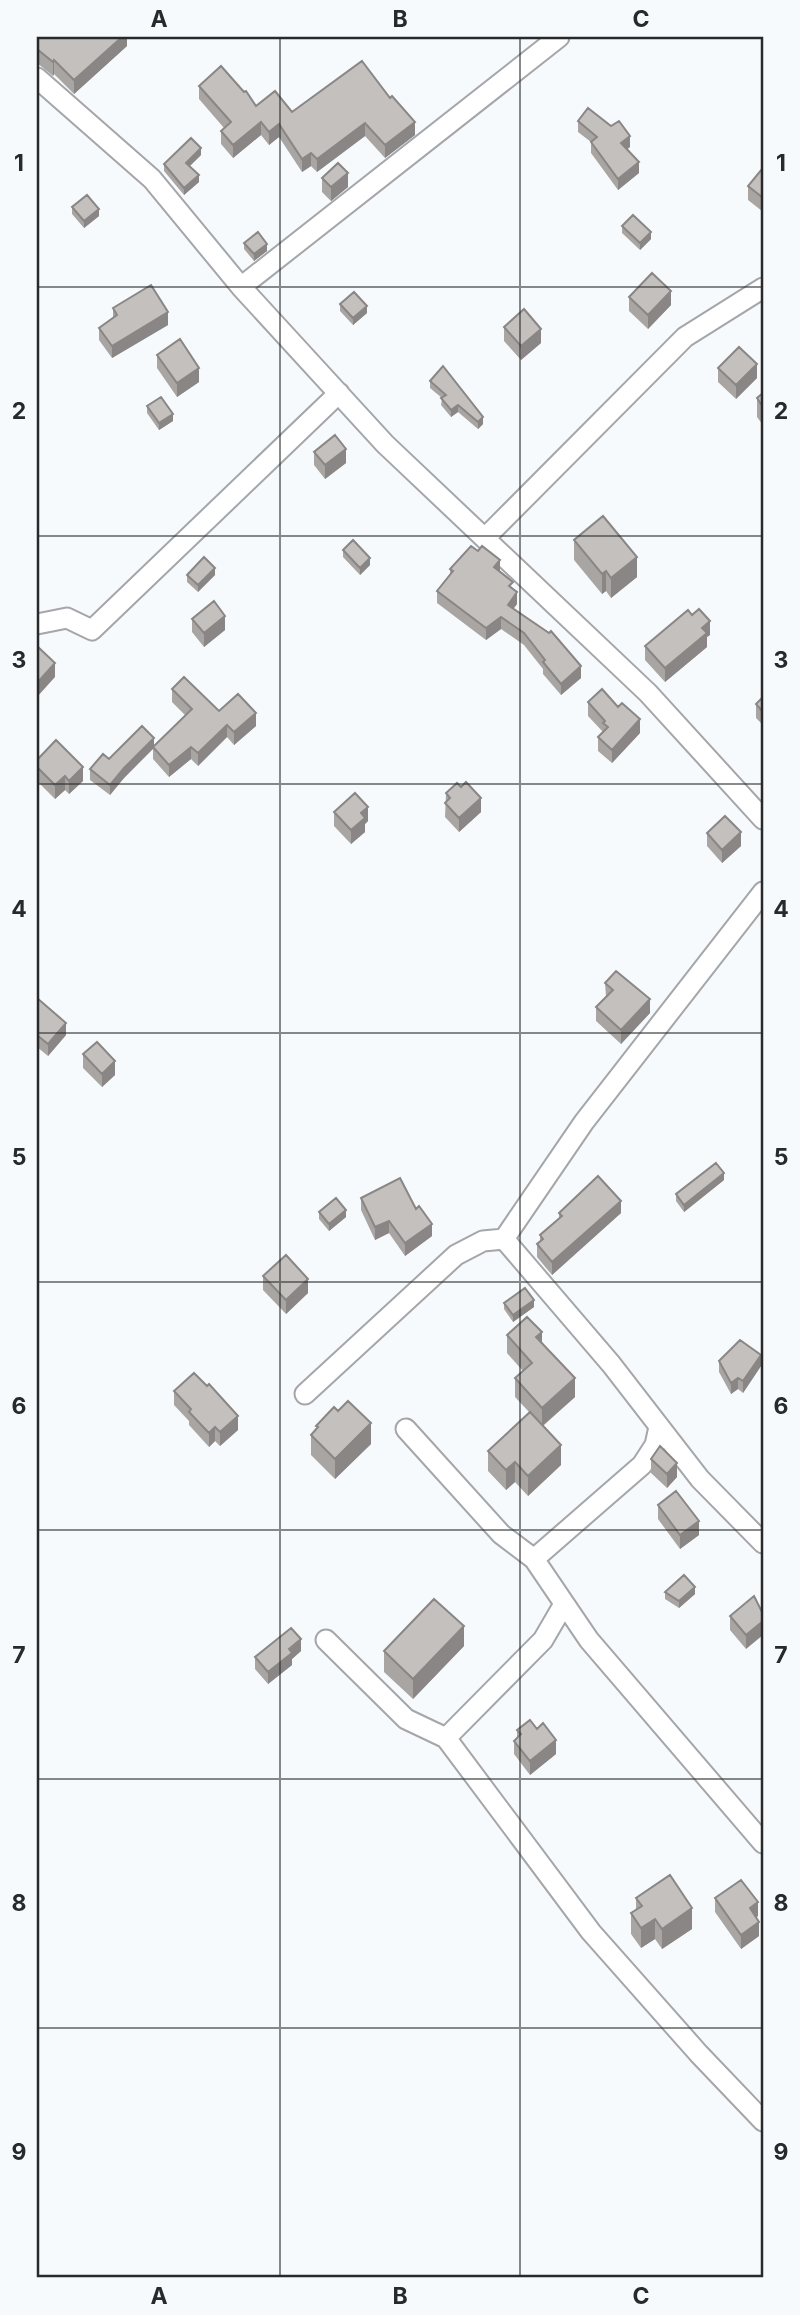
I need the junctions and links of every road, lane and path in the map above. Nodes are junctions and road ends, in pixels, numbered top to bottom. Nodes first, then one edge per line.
1 (559, 37) edge
2 (37, 78) edge
3 (241, 287) junction
4 (763, 288) edge
5 (339, 393) junction
6 (485, 538) junction
7 (37, 624) edge
8 (763, 819) edge
9 (763, 892) edge
10 (504, 1239) junction
11 (305, 1394) dead end
12 (659, 1427) junction
13 (406, 1429) dead end
14 (763, 1543) edge
15 (534, 1559) junction
16 (564, 1604) junction
17 (326, 1640) dead end
18 (446, 1738) junction
19 (763, 1843) edge
20 (763, 2121) edge

1 - 3 street
2 - 3 street
3 - 5 street
4 - 6 street
5 - 6 street
5 - 7 street
6 - 8 street
9 - 10 street
10 - 11 street
10 - 12 street
12 - 14 street
12 - 15 street
13 - 15 street
15 - 16 street
16 - 18 street
16 - 19 street
17 - 18 street
18 - 20 street

